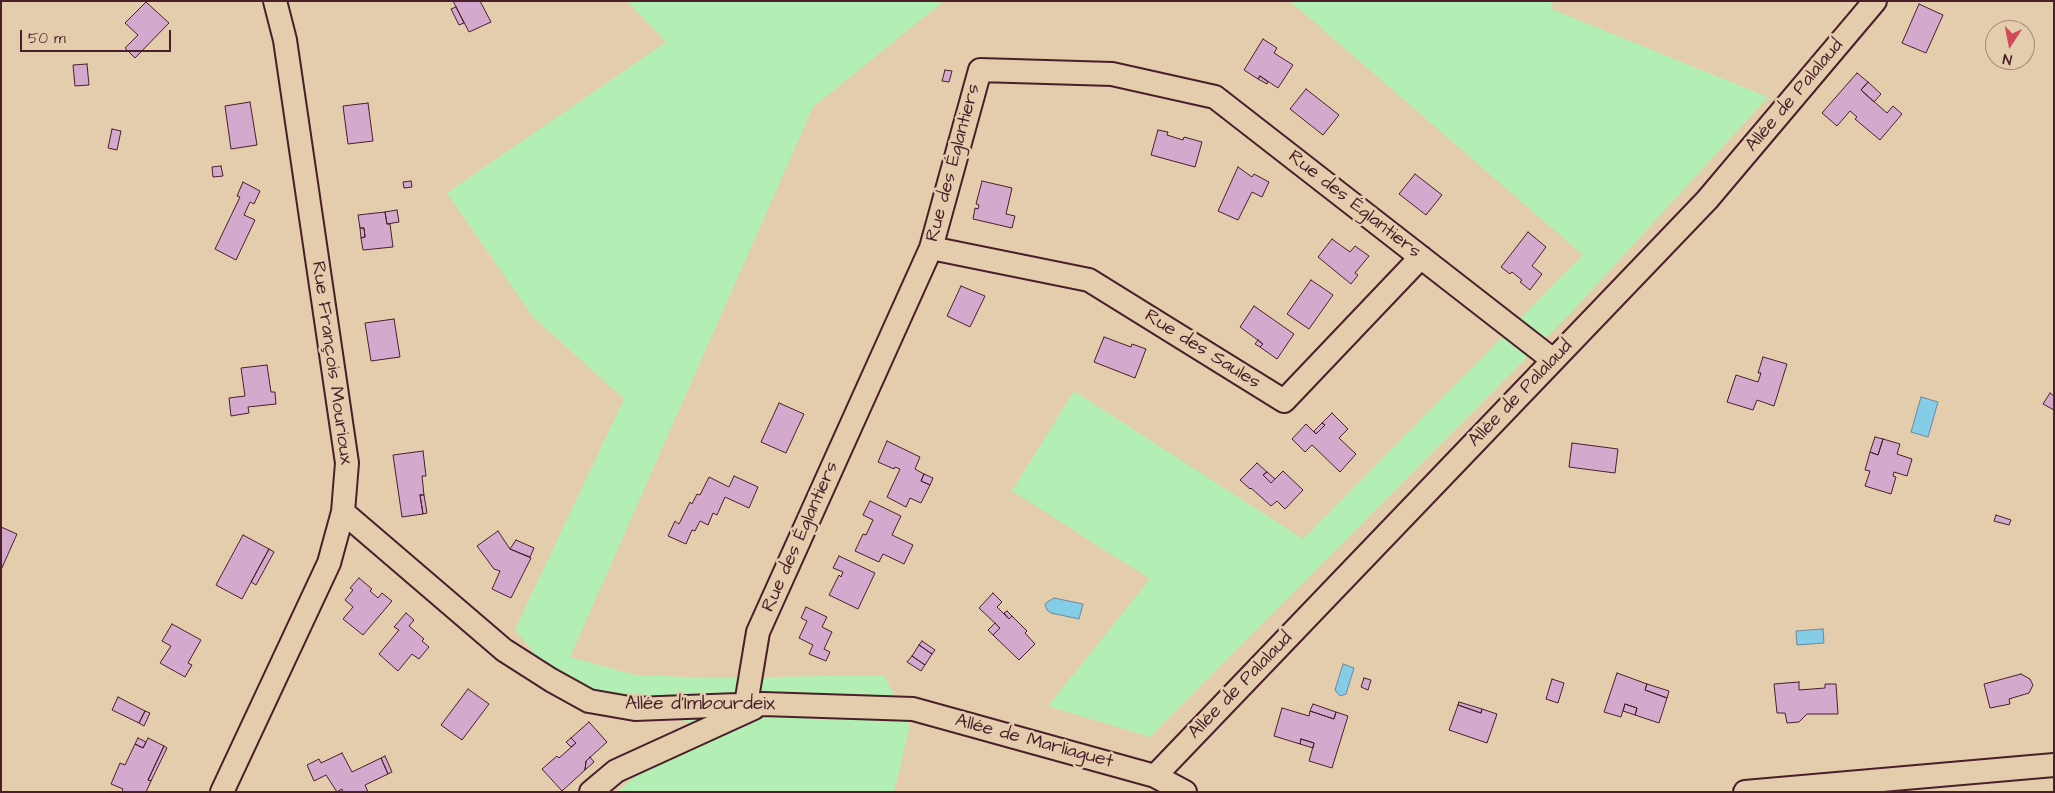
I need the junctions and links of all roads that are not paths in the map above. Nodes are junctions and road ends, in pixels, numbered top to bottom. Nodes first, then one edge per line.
1 (275, 1) edge
2 (1876, 1) edge
3 (932, 248) junction
4 (1421, 257) junction
5 (1554, 360) junction
6 (343, 512) junction
7 (754, 704) junction
8 (913, 709) joint
9 (2054, 765) edge
10 (1155, 776) junction
11 (222, 792) edge
12 (591, 792) edge
13 (1186, 792) edge
14 (1745, 792) edge

1 - 6 street, Rue François Mourioux
2 - 5 street, Allée de Palalaud
3 - 4 street, Rue des Saules
3 - 4 street, Rue des Églantiers
3 - 7 street, Rue des Églantiers
4 - 5 street, Rue des Églantiers
5 - 10 street, Allée de Palalaud
6 - 7 street, Allée d'Imbourdeix
6 - 11 street, Rue François Mourioux
7 - 8 street, Allée d'Imbourdeix
7 - 12 street
8 - 10 street, Allée de Marliaguet
9 - 14 street
10 - 13 street, Allée de Marliaguet

